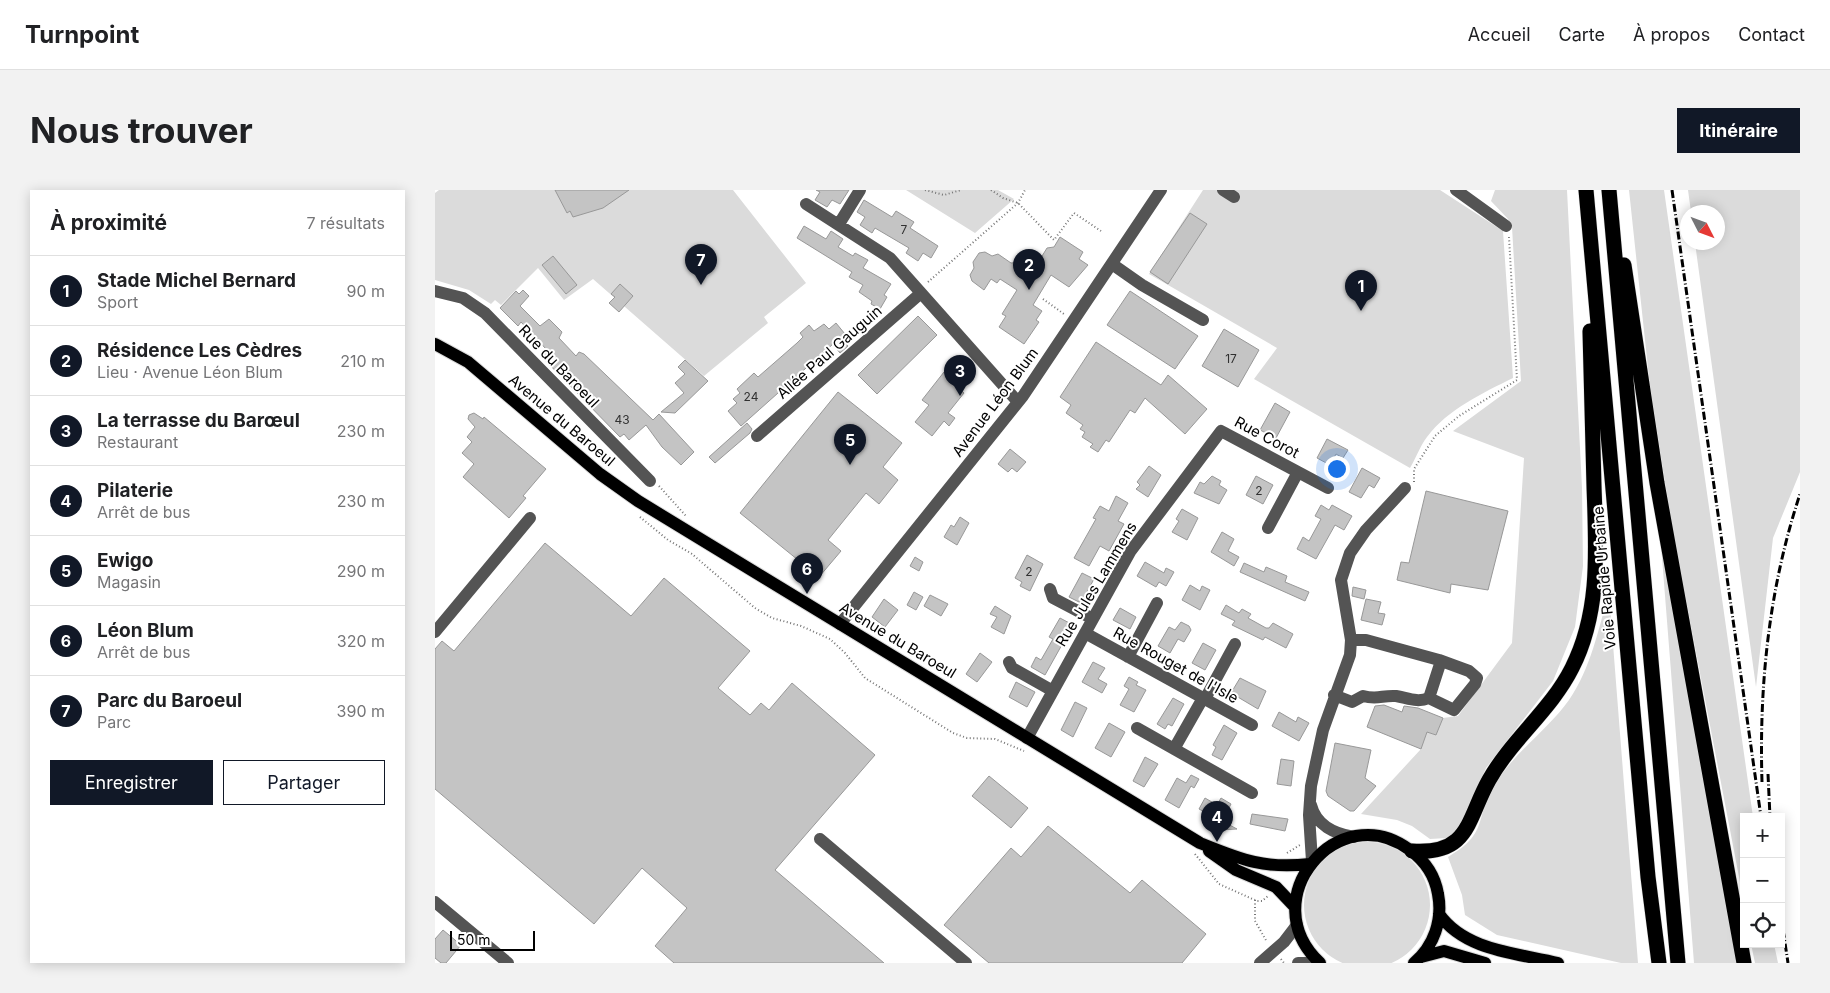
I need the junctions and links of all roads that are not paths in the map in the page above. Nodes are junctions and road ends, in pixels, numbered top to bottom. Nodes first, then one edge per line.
1 (860, 190) edge
2 (1161, 190) edge
3 (1223, 190) edge
4 (1456, 190) edge
5 (1585, 190) edge
6 (1234, 197) dead end
7 (1609, 197) edge
8 (806, 204) dead end
9 (839, 224) junction
10 (1506, 226) road end
11 (1111, 264) junction
12 (435, 291) edge
13 (920, 291) junction
14 (1203, 320) dead end
15 (435, 334) edge
16 (435, 344) edge
17 (468, 362) junction
18 (1018, 402) junction
19 (1221, 431) joint
20 (757, 436) dead end
21 (1298, 472) junction
22 (650, 481) road end
23 (1328, 488) dead end
24 (1402, 491) road end
25 (530, 518) dead end
26 (1268, 528) dead end
27 (1050, 589) dead end
28 (1157, 602) dead end
29 (1093, 619) junction
30 (840, 624) junction
31 (435, 632) edge
32 (1085, 633) junction
33 (1351, 640) junction
34 (1235, 644) dead end
35 (1128, 656) junction
36 (1439, 660) junction
37 (1009, 662) dead end
38 (1053, 691) junction
39 (1334, 695) junction
40 (1429, 698) junction
41 (1204, 699) junction
42 (1252, 725) dead end
43 (1137, 728) dead end
44 (1027, 738) junction
45 (1174, 749) junction
46 (1252, 793) dead end
47 (1310, 800) junction
48 (1354, 837) junction
49 (820, 840) dead end
50 (1195, 846) junction
51 (1412, 851) junction
52 (1311, 863) junction
53 (1649, 877) junction
54 (435, 902) edge
55 (1295, 907) junction
56 (1439, 914) junction
57 (1297, 925) junction
58 (1418, 960) edge
59 (508, 963) edge
60 (966, 963) edge
61 (1260, 963) edge
62 (1298, 963) edge
63 (1319, 963) edge
64 (1485, 963) edge
65 (1558, 963) edge
66 (1649, 963) edge
67 (1659, 963) edge
68 (1680, 963) edge
69 (1744, 963) edge

1 - 9 street
2 - 11 street, Avenue Léon Blum
3 - 6 street
4 - 10 street
5 - 51 highway
5 - 53 highway, Voie Rapide Urbaine
7 - 68 highway
7 - 69 highway
8 - 9 street
9 - 13 street
11 - 14 street
11 - 18 street, Avenue Léon Blum
12 - 22 street, Rue du Baroeul
13 - 18 street
13 - 20 street, Allée Paul Gauguin
15 - 17 main road, Avenue du Baroeul
16 - 17 main road, Avenue du Baroeul
17 - 30 main road, Avenue du Baroeul
18 - 30 street, Avenue Léon Blum
19 - 21 street, Rue Corot
19 - 29 street, Rue Jules Lammens
21 - 23 street, Rue Corot
21 - 26 street, Rue Corot
24 - 33 street
25 - 31 street
27 - 29 street
28 - 35 street
29 - 32 street, Rue Jules Lammens
30 - 44 main road, Avenue du Baroeul
32 - 35 street, Rue Rouget de l'Isle
32 - 38 street, Rue Jules Lammens
33 - 36 street
33 - 39 street
34 - 41 street
35 - 41 street, Rue Rouget de l'Isle
36 - 40 street
36 - 40 street
37 - 38 street
38 - 44 street, Rue Jules Lammens
39 - 40 street
39 - 47 street
41 - 42 street, Rue Rouget de l'Isle
41 - 45 street
43 - 45 street
44 - 50 main road, Avenue du Baroeul
45 - 46 street
47 - 48 street
47 - 52 street
48 - 51 main road
48 - 52 main road
49 - 60 street
50 - 52 main road, Avenue du Baroeul
50 - 55 main road, Avenue du Baroeul
51 - 56 main road
52 - 55 main road
53 - 66 highway
53 - 67 highway, Voie Rapide Urbaine
54 - 59 street
55 - 57 main road
56 - 58 main road
56 - 65 main road
57 - 61 street
57 - 63 main road
58 - 64 main road
62 - 63 street

